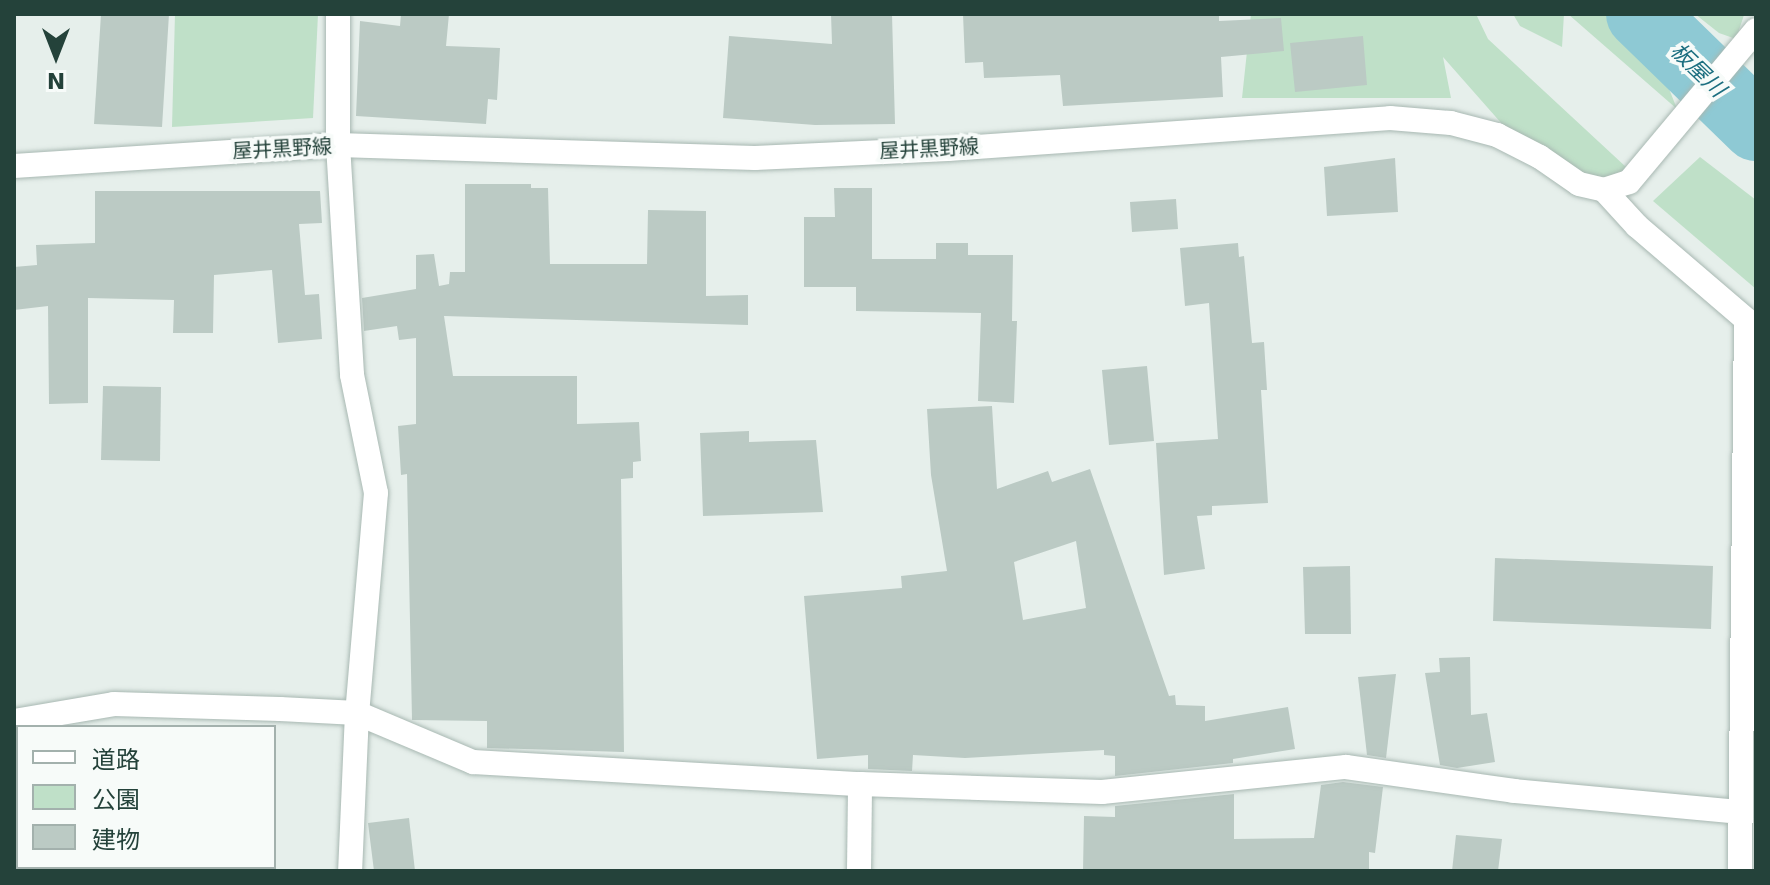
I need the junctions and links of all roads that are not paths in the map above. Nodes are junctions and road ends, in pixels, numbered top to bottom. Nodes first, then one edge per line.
1 (338, 14) edge
2 (1756, 30) edge
3 (338, 145) junction
4 (14, 166) edge
5 (1604, 190) junction
6 (1751, 324) edge
7 (357, 713) junction
8 (14, 721) edge
9 (860, 784) junction
10 (1740, 812) junction
11 (350, 871) edge
12 (859, 871) edge
13 (1740, 871) edge

1 - 3 street
2 - 5 street
3 - 4 street, 屋井黒野線
3 - 5 street, 屋井黒野線
3 - 7 street
5 - 6 street
6 - 10 street
7 - 8 street
7 - 9 street
7 - 11 street
9 - 10 street
9 - 12 street
10 - 13 street

